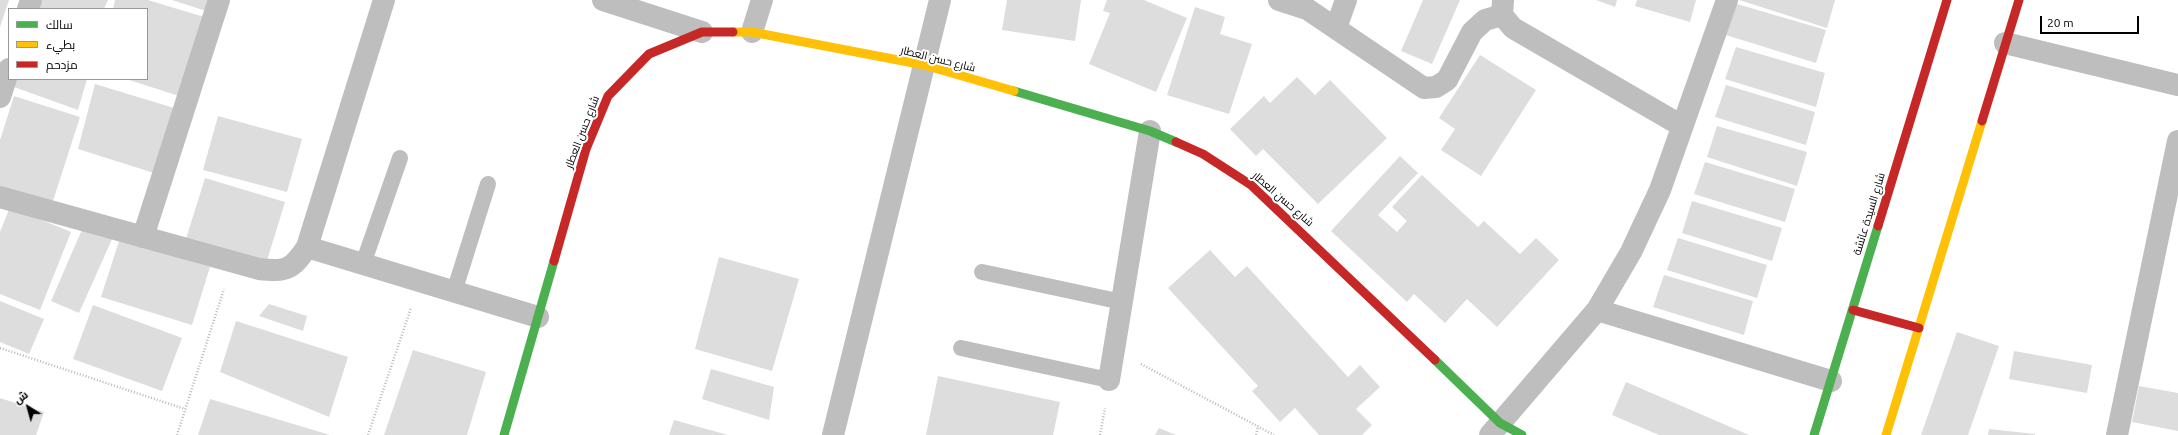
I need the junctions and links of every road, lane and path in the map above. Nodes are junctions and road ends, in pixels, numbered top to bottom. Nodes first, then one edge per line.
1 (219, 0) edge
2 (384, 0) edge
3 (603, 0) edge
4 (762, 0) edge
5 (940, 0) edge
6 (1279, 0) edge
7 (1346, 0) edge
8 (1727, 0) edge
9 (1946, 0) edge
10 (2018, 0) edge
11 (1502, 7) edge
12 (1336, 28) junction
13 (702, 32) junction
14 (752, 32) junction
15 (2005, 43) junction
16 (924, 65) junction
17 (8, 72) edge
18 (2178, 85) edge
19 (0, 97) edge
20 (1682, 126) junction
21 (1150, 131) junction
22 (2178, 142) edge
23 (400, 158) dead end
24 (488, 184) dead end
25 (0, 197) edge
26 (143, 237) junction
27 (307, 247) junction
28 (232, 262) junction
29 (363, 264) junction
30 (982, 272) dead end
31 (420, 282) junction
32 (454, 292) junction
33 (1122, 302) junction
34 (1597, 310) junction
35 (1853, 310) junction
36 (538, 317) junction
37 (1919, 328) junction
38 (0, 348) edge
39 (961, 348) dead end
40 (1114, 350) junction
41 (1109, 380) joint
42 (1831, 381) junction
43 (185, 409) junction
44 (1258, 426) junction
45 (1495, 429) edge
46 (177, 435) edge
47 (368, 435) edge
48 (504, 435) edge
49 (833, 435) edge
50 (1256, 435) edge
51 (1274, 435) edge
52 (1522, 435) edge
53 (1814, 435) edge
54 (1886, 435) edge
55 (2117, 435) edge

1 - 26 street
2 - 27 street
3 - 13 street
4 - 14 street
5 - 16 street
6 - 12 street
7 - 12 street
8 - 20 street
9 - 35 street, شارع السيدة عائشة
10 - 15 street
11 - 12 street
11 - 20 street
13 - 14 street, شارع حسن العطار
13 - 36 street, شارع حسن العطار
14 - 16 street, شارع حسن العطار
15 - 18 street
15 - 37 street
16 - 21 street, شارع حسن العطار
16 - 49 street
17 - 19 street
20 - 34 street
21 - 33 street
21 - 45 street, شارع حسن العطار
22 - 55 street
23 - 29 lane
24 - 32 lane
25 - 26 street
26 - 28 street
27 - 28 street
27 - 29 street
28 - 43 path
29 - 31 street
30 - 33 lane
31 - 32 street
31 - 47 path
32 - 36 street
33 - 40 street
34 - 42 street
34 - 45 street
35 - 37 street
35 - 42 street, شارع السيدة عائشة
36 - 48 street, شارع حسن العطار
37 - 54 street
38 - 43 path
39 - 41 lane
40 - 41 street
40 - 44 path
42 - 53 street, شارع السيدة عائشة
43 - 46 path
44 - 50 path
44 - 51 path
45 - 52 street, شارع حسن العطار

